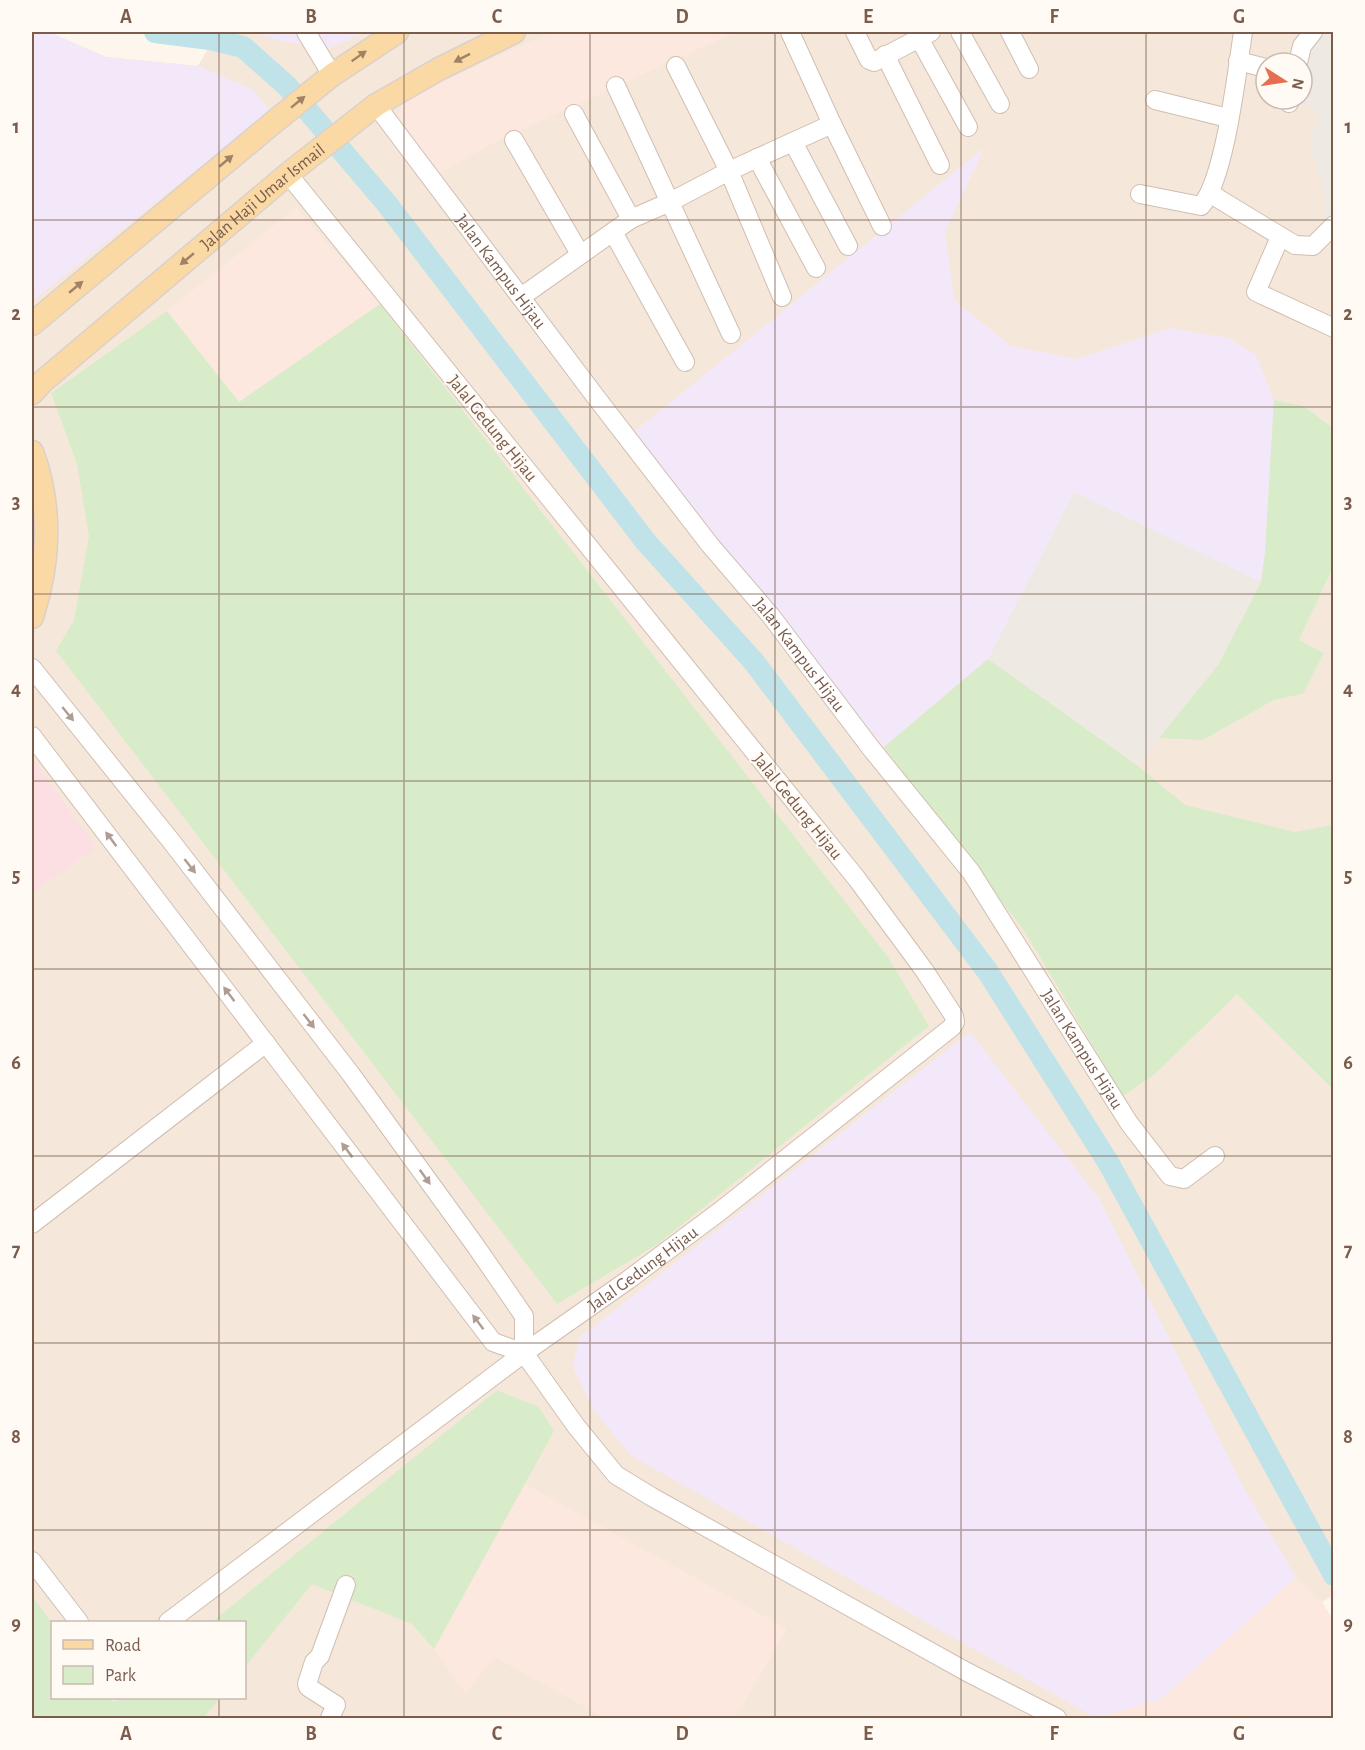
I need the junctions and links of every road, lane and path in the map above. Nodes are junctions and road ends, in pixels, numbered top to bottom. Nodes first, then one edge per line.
1 (306, 32) edge
2 (397, 32) edge
3 (514, 32) edge
4 (790, 32) edge
5 (855, 32) edge
6 (960, 32) edge
7 (1010, 32) edge
8 (1243, 32) edge
9 (1313, 32) edge
10 (925, 35) edge
11 (1301, 51) edge
12 (885, 55) junction
13 (1238, 61) junction
14 (1254, 65) edge
15 (676, 66) dead end
16 (1029, 69) dead end
17 (327, 79) junction
18 (616, 86) dead end
19 (1155, 100) dead end
20 (1000, 104) dead end
21 (376, 105) junction
22 (574, 114) dead end
23 (1228, 118) junction
24 (832, 124) junction
25 (968, 127) dead end
26 (514, 140) dead end
27 (793, 142) junction
28 (757, 158) junction
29 (940, 165) dead end
30 (292, 171) junction
31 (729, 171) junction
32 (1211, 193) junction
33 (1140, 194) dead end
34 (670, 202) junction
35 (631, 219) junction
36 (1334, 225) edge
37 (882, 226) dead end
38 (613, 232) junction
39 (1280, 237) junction
40 (848, 246) dead end
41 (580, 254) junction
42 (816, 268) dead end
43 (521, 297) junction
44 (782, 297) dead end
45 (32, 324) edge
46 (1334, 328) edge
47 (731, 334) dead end
48 (685, 362) dead end
49 (32, 393) edge
50 (32, 452) edge
51 (32, 617) edge
52 (32, 669) edge
53 (32, 736) edge
54 (266, 1043) junction
55 (1215, 1156) dead end
56 (32, 1224) edge
57 (524, 1353) junction
58 (32, 1561) edge
59 (346, 1586) dead end
60 (77, 1621) edge
61 (171, 1621) edge
62 (330, 1719) edge
63 (1057, 1719) edge

1 - 17 street
17 -> 2 main road
3 -> 21 main road, Jalan Haji Umar Ismail
4 - 24 street
5 - 12 street
6 - 20 street
7 - 16 street
8 - 13 street
9 - 11 street
10 - 12 street
10 - 25 street
12 - 29 street
13 - 14 street
13 - 23 street
15 - 31 street
45 -> 17 main road
18 - 34 street
19 - 23 street
21 - 30 main road, Jalan Haji Umar Ismail
21 - 43 street, Jalan Kampus Hijau
22 - 35 street
23 - 32 street
24 - 27 street
24 - 37 street
26 - 41 street
27 - 28 street
27 - 40 street
28 - 31 street
28 - 42 street
30 -> 49 main road, Jalan Haji Umar Ismail
30 - 57 street, Jalal Gedung Hijau
31 - 34 street
31 - 44 street
32 - 33 street
32 - 39 street
34 - 35 street
34 - 47 street
35 - 38 street
36 - 39 street
38 - 41 street
38 - 48 street
39 - 46 street
41 - 43 street
43 - 55 street, Jalan Kampus Hijau
50 - 51 main road
52 -> 57 street
54 -> 53 street
54 - 56 street
57 -> 54 street
57 - 61 street
57 - 63 street
58 - 60 street
59 - 62 street

